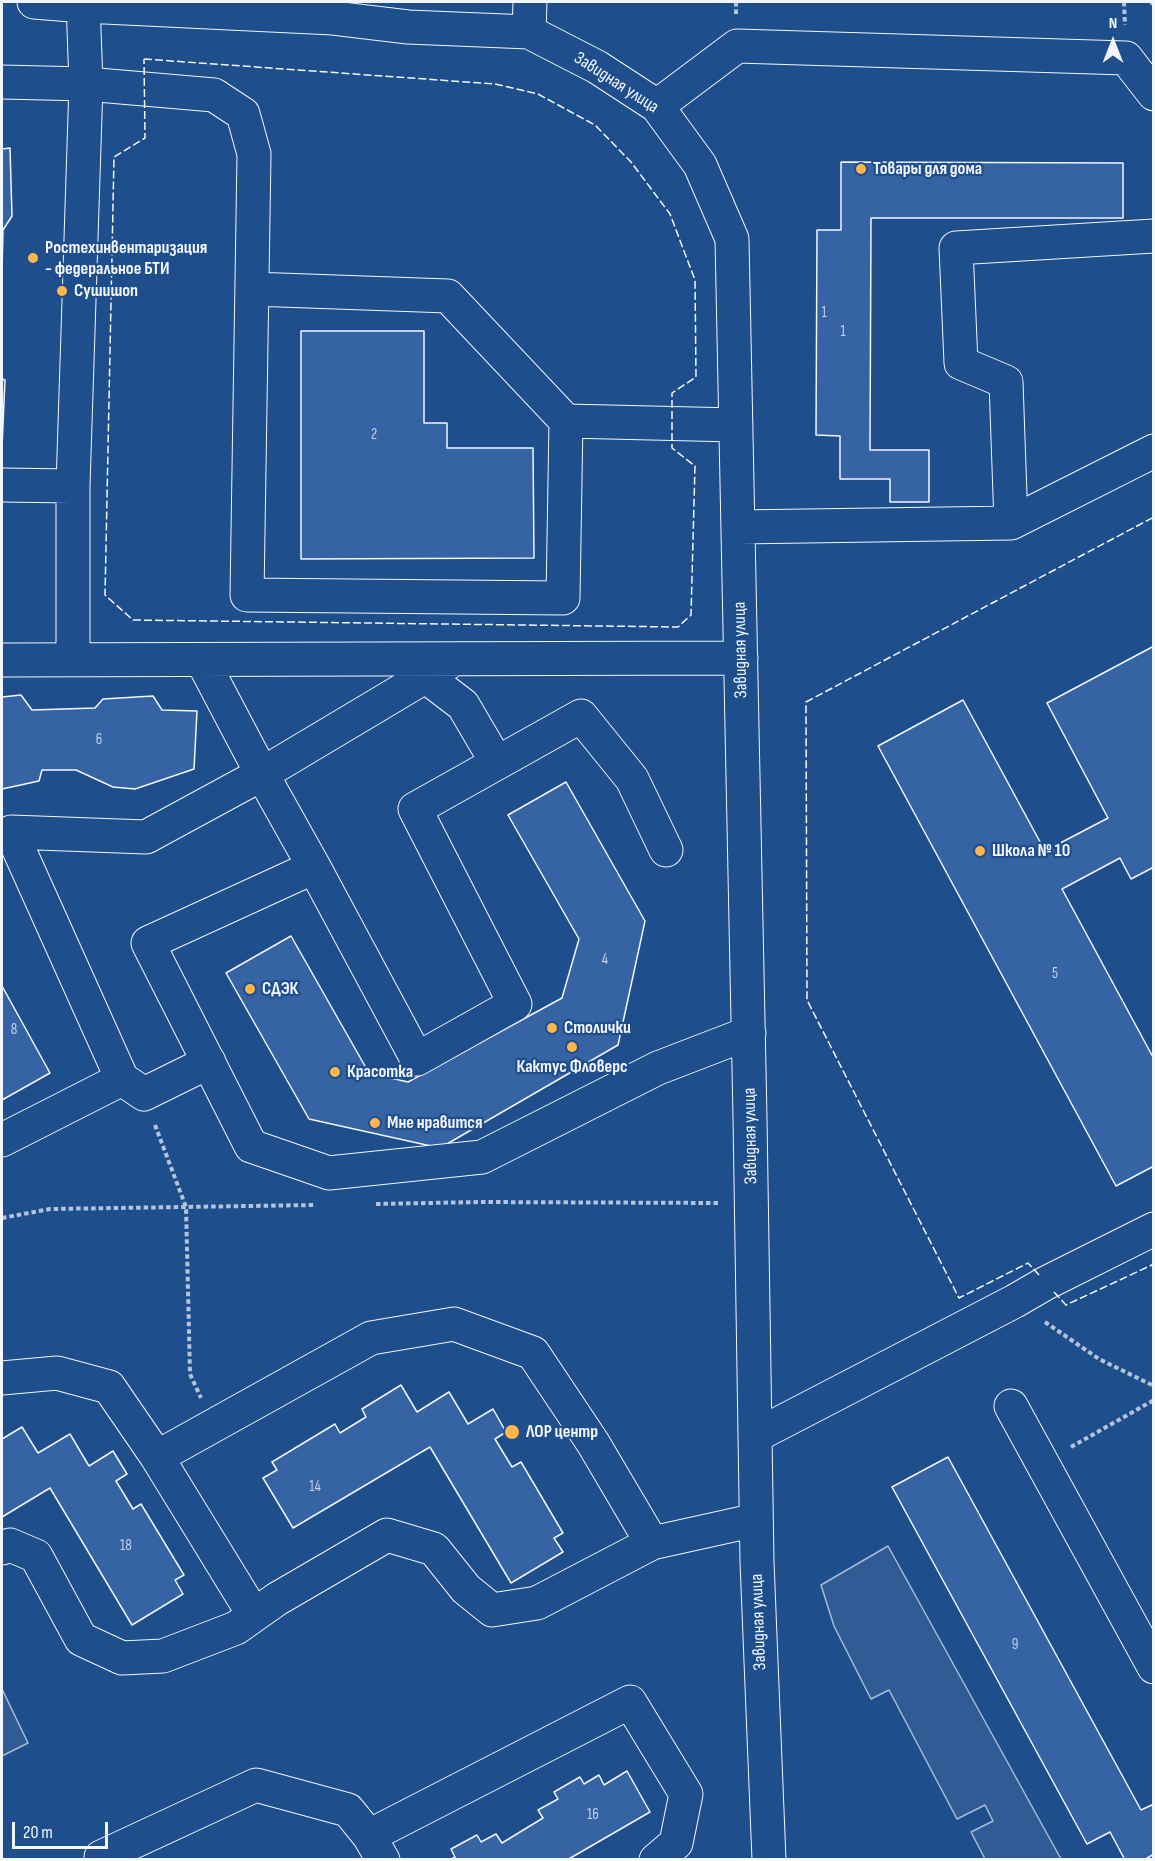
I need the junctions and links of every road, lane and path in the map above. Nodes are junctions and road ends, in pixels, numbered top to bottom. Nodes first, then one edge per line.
1 (34, 2) edge
2 (84, 4) edge
3 (332, 10) edge
4 (529, 17) edge
5 (2, 82) edge
6 (86, 84) junction
7 (1154, 94) edge
8 (657, 106) junction
9 (1154, 236) edge
10 (252, 289) junction
11 (566, 422) junction
12 (736, 425) junction
13 (1154, 451) edge
14 (2, 485) edge
15 (73, 486) junction
16 (1011, 523) junction
17 (738, 527) junction
18 (741, 658) junction
19 (454, 659) junction
20 (2, 660) edge
21 (73, 660) junction
22 (202, 660) junction
23 (425, 676) junction
24 (497, 763) junction
25 (262, 774) junction
26 (6, 832) edge
27 (666, 850) dead end
28 (314, 867) junction
29 (749, 1033) junction
30 (209, 1062) junction
31 (133, 1087) junction
32 (2, 1140) edge
33 (752, 1203) junction
34 (375, 1204) dead end
35 (316, 1205) dead end
36 (186, 1207) junction
37 (2, 1218) edge
38 (1154, 1229) edge
39 (1015, 1301) junction
40 (2, 1378) edge
41 (1154, 1386) edge
42 (1154, 1400) edge
43 (1011, 1406) dead end
44 (214, 1426) junction
45 (755, 1436) junction
46 (157, 1457) junction
47 (1043, 1464) junction
48 (756, 1520) junction
49 (652, 1543) junction
50 (2, 1548) edge
51 (254, 1615) junction
52 (1154, 1667) edge
53 (376, 1848) edge
54 (101, 1857) dead end
55 (656, 1860) edge
56 (769, 1860) edge

1 - 2 street, Завидная улица
2 - 3 street, Завидная улица
2 - 6 street
3 - 4 street, Завидная улица
4 - 8 street, Завидная улица
5 - 6 street
6 - 10 street
6 - 15 street
7 - 8 street
8 - 12 street, Завидная улица
9 - 16 street
10 - 11 street
10 - 11 street
11 - 12 street
12 - 17 street, Завидная улица
13 - 16 street
14 - 15 street
15 - 21 street
16 - 17 street
17 - 18 street, Завидная улица
18 - 19 street
18 - 29 street, Завидная улица
19 - 22 street
19 - 23 street
20 - 21 street
21 - 22 street
22 - 25 street
23 - 24 street
23 - 25 street
24 - 27 street
24 - 28 street
25 - 26 street
25 - 28 street
26 - 31 street
28 - 30 street
29 - 30 street
29 - 33 street, Завидная улица
30 - 31 street
31 - 32 street
31 - 36 path
33 - 34 path
33 - 45 street, Завидная улица
35 - 36 path
36 - 37 path
36 - 44 path
38 - 39 street
39 - 41 path
39 - 45 street
40 - 46 street
42 - 47 path
43 - 47 street
44 - 46 street
44 - 49 street
45 - 48 street, Завидная улица
46 - 51 street
47 - 52 street
48 - 49 street
48 - 56 street, Завидная улица
49 - 51 street
50 - 51 street
53 - 54 street
53 - 55 street

